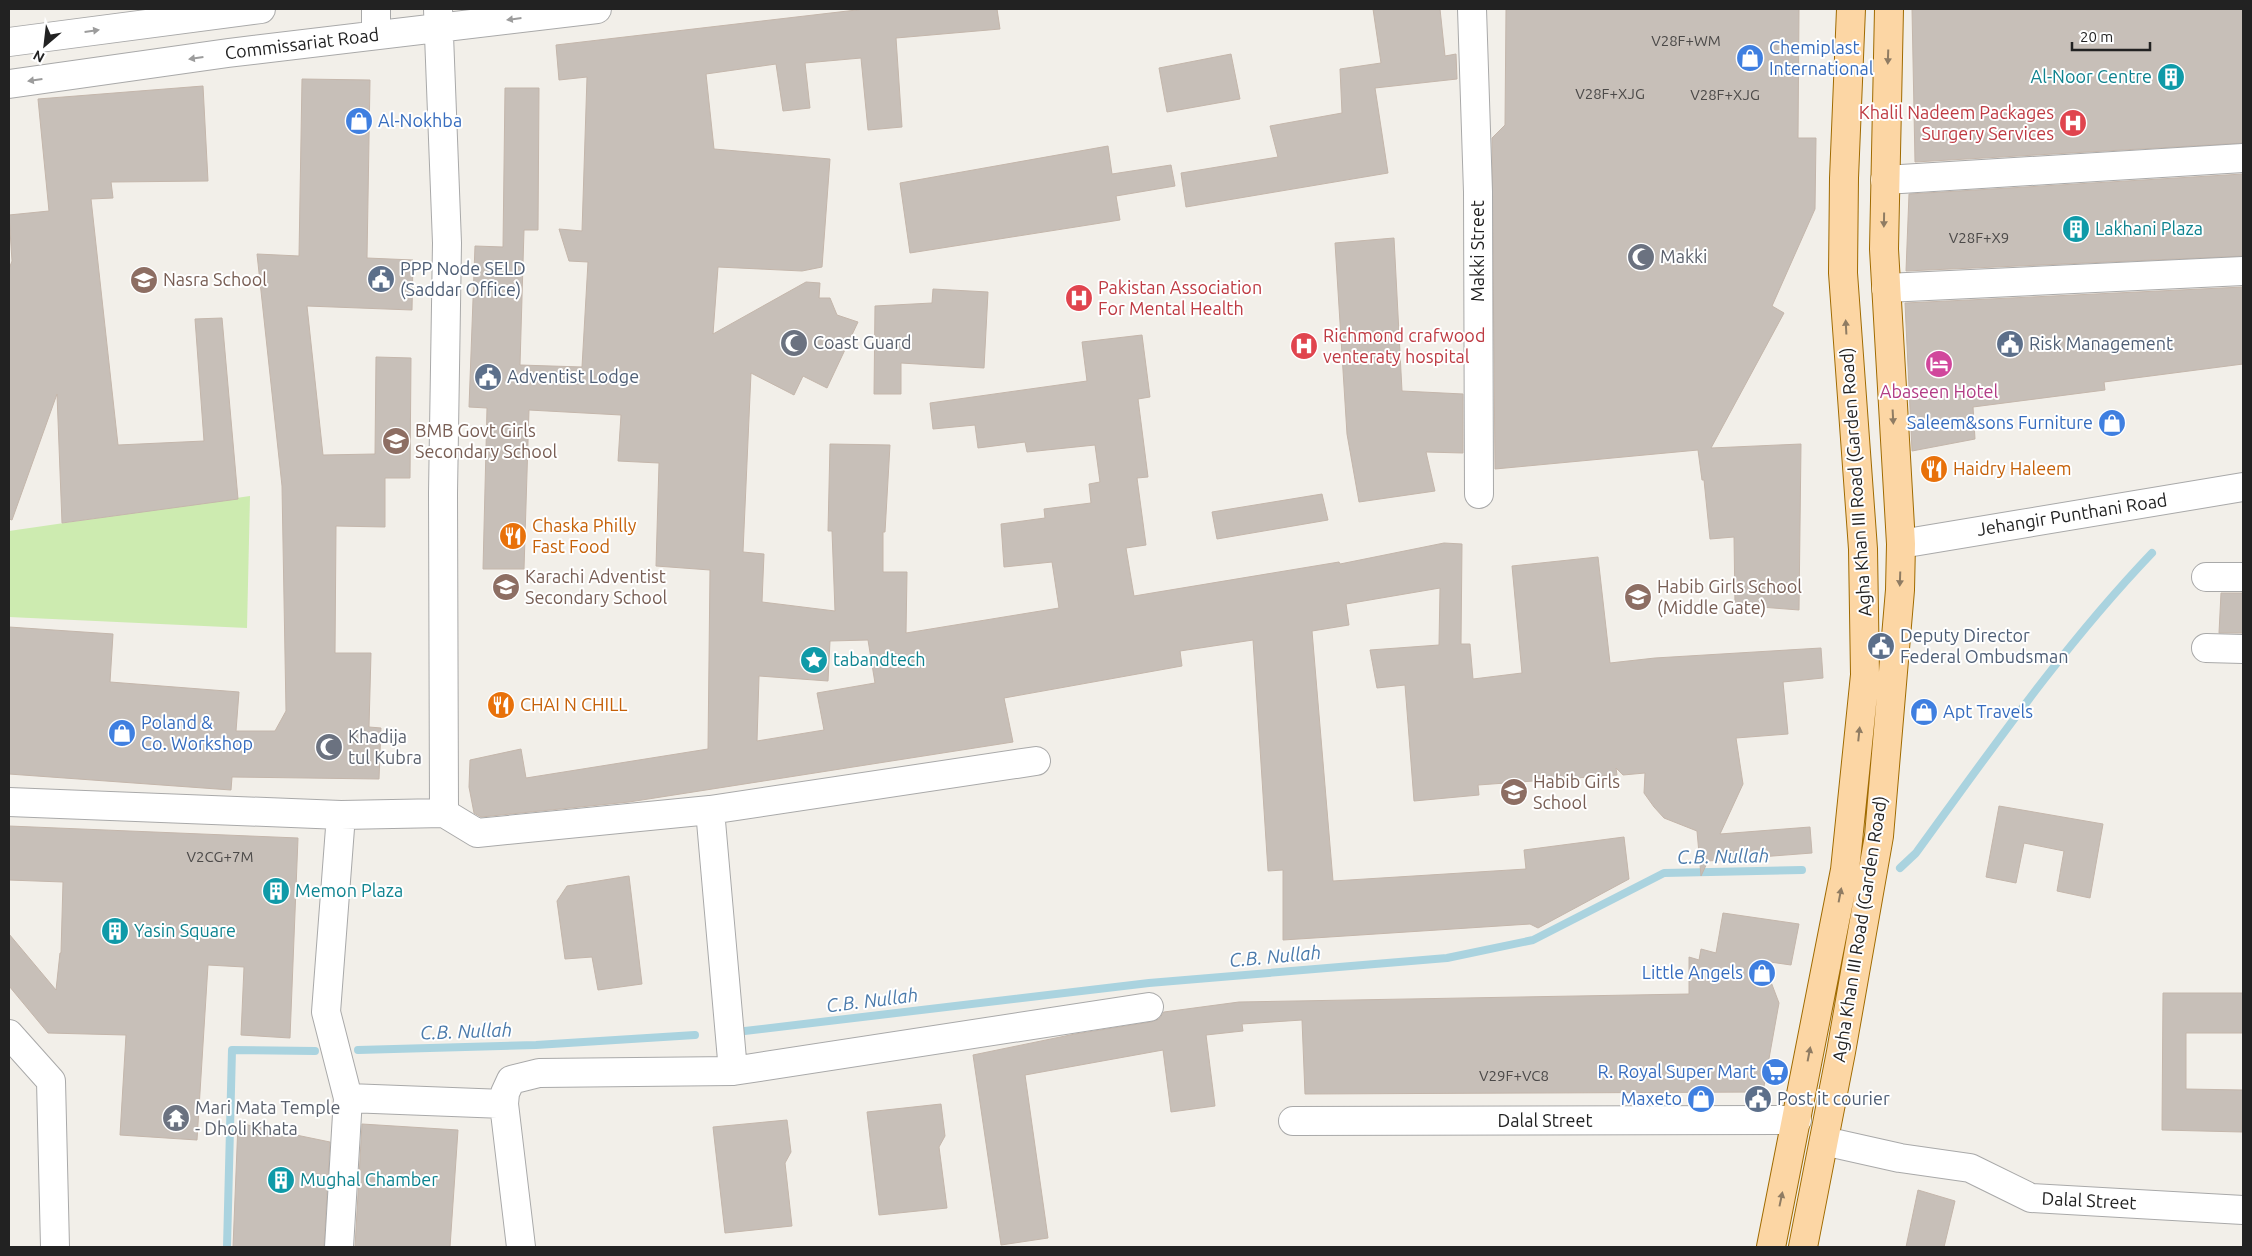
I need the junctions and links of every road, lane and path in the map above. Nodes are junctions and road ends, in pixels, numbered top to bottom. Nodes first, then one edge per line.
1 (260, 9) edge
2 (597, 9) edge
3 (1472, 9) edge
4 (1851, 9) edge
5 (1889, 9) edge
6 (438, 18) edge
7 (376, 22) edge
8 (9, 42) edge
9 (9, 84) edge
10 (2243, 158) edge
11 (1885, 180) junction
12 (2243, 271) edge
13 (1886, 288) junction
14 (2243, 487) edge
15 (1479, 494) dead end
16 (1901, 544) junction
17 (2206, 577) dead end
18 (2243, 577) edge
19 (2206, 648) dead end
20 (2243, 649) edge
21 (1036, 761) dead end
22 (9, 802) edge
23 (710, 810) junction
24 (444, 813) junction
25 (341, 814) junction
26 (1149, 1007) dead end
27 (9, 1034) edge
28 (733, 1071) junction
29 (348, 1098) junction
30 (504, 1104) junction
31 (1797, 1120) junction
32 (1293, 1121) dead end
33 (1824, 1141) junction
34 (2243, 1210) edge
35 (55, 1247) edge
36 (340, 1247) edge
37 (521, 1247) edge
38 (1771, 1247) edge
39 (1802, 1247) edge

8 -> 1 street
2 -> 6 street, Commissariat Road
3 - 15 street, Makki Street
31 -> 4 main road, Agha Khan III Road (Garden Road)
5 -> 11 main road, Agha Khan III Road (Garden Road)
6 - 7 street, Commissariat Road
6 - 24 street
7 -> 9 street, Commissariat Road
10 - 11 street
11 -> 13 main road, Agha Khan III Road (Garden Road)
12 - 13 street
13 -> 16 main road, Agha Khan III Road (Garden Road)
14 - 16 street, Jehangir Punthani Road
16 -> 33 main road, Agha Khan III Road (Garden Road)
17 - 18 street
19 - 20 street
21 - 23 street
22 - 25 street
23 - 24 street
23 - 28 street
24 - 25 street
25 - 29 street
26 - 28 street
27 - 35 street
28 - 30 street
29 - 30 street
29 - 36 street
30 - 37 street
31 - 32 street, Dalal Street
38 -> 31 main road, Agha Khan III Road (Garden Road)
33 - 34 street, Dalal Street
33 - 39 main road, Agha Khan III Road (Garden Road)

